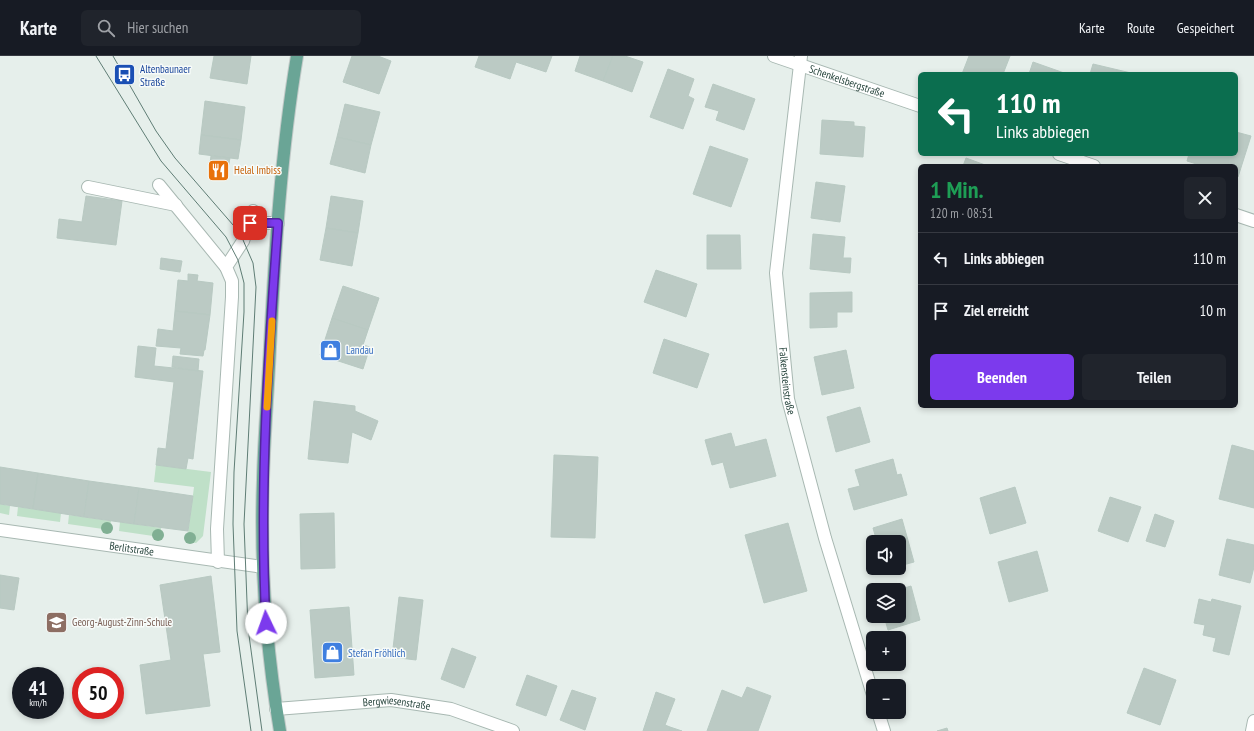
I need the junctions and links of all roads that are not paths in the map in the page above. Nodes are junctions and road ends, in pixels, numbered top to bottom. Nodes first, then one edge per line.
1 (297, 56) edge
2 (774, 56) edge
3 (800, 60) edge
4 (918, 105) edge
5 (1065, 156) edge
6 (1088, 164) edge
7 (159, 185) dead end
8 (88, 187) dead end
9 (176, 205) junction
10 (253, 211) dead end
11 (1238, 216) edge
12 (1254, 221) edge
13 (250, 223) junction
14 (278, 223) junction
15 (226, 266) junction
16 (0, 530) edge
17 (218, 562) junction
18 (263, 567) junction
19 (868, 679) edge
20 (276, 709) junction
21 (880, 719) edge
22 (1254, 721) edge
23 (280, 731) edge
24 (513, 731) edge
25 (884, 731) edge
26 (1252, 731) edge

1 - 14 main road
2 - 3 street, Schenkelsbergstraße
3 - 4 street, Schenkelsbergstraße
3 - 19 street, Falkensteinstraße
5 - 6 street
7 - 9 street
8 - 9 street
9 - 15 street
10 - 13 street
11 - 12 street
13 - 14 street
13 - 15 street
14 - 18 main road
15 - 17 street
16 - 17 street, Berlitstraße
17 - 18 street, Berlitstraße
18 - 20 main road
20 - 23 main road
20 - 24 street, Bergwiesenstraße
21 - 25 street
22 - 26 street

